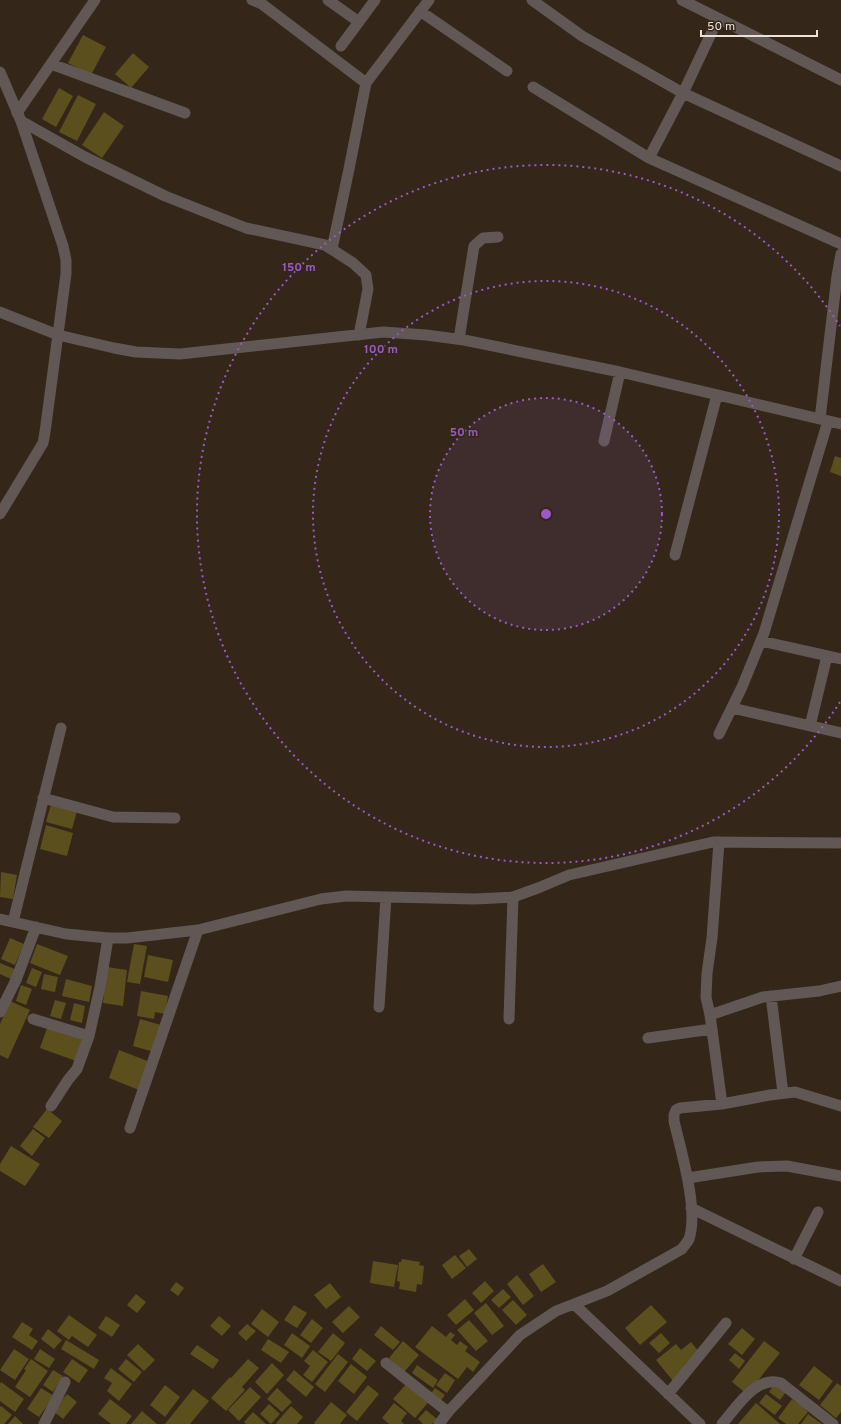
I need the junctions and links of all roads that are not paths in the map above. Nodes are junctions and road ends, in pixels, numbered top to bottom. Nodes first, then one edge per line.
1 (95, 0) edge
2 (252, 0) edge
3 (328, 0) edge
4 (375, 0) edge
5 (429, 0) edge
6 (532, 0) edge
7 (682, 0) edge
8 (420, 11) junction
9 (718, 19) junction
10 (358, 22) junction
11 (341, 46) dead end
12 (51, 64) junction
13 (507, 71) dead end
14 (0, 72) edge
15 (841, 80) edge
16 (366, 83) junction
17 (532, 87) dead end
18 (683, 92) junction
19 (185, 113) dead end
20 (19, 117) junction
21 (649, 158) junction
22 (841, 166) edge
23 (498, 237) dead end
24 (841, 244) edge
25 (332, 249) junction
26 (841, 254) edge
27 (0, 312) edge
28 (58, 335) junction
29 (359, 335) junction
30 (458, 339) junction
31 (620, 372) junction
32 (717, 395) junction
33 (824, 420) junction
34 (841, 424) edge
35 (604, 441) dead end
36 (0, 514) edge
37 (675, 555) dead end
38 (761, 641) junction
39 (827, 656) junction
40 (841, 659) edge
41 (732, 708) junction
42 (810, 726) junction
43 (61, 728) dead end
44 (841, 733) edge
45 (719, 734) dead end
46 (44, 798) junction
47 (175, 818) dead end
48 (719, 842) junction
49 (841, 843) edge
50 (386, 897) junction
51 (513, 897) junction
52 (0, 919) edge
53 (13, 922) junction
54 (36, 927) junction
55 (198, 930) junction
56 (108, 938) junction
57 (841, 986) edge
58 (771, 996) junction
59 (379, 1007) dead end
60 (0, 1012) edge
61 (710, 1015) junction
62 (33, 1019) dead end
63 (509, 1019) dead end
64 (712, 1029) junction
65 (89, 1036) junction
66 (648, 1038) dead end
67 (783, 1093) junction
68 (722, 1104) junction
69 (51, 1106) dead end
70 (841, 1106) edge
71 (130, 1128) dead end
72 (841, 1176) edge
73 (688, 1178) junction
74 (691, 1208) junction
75 (818, 1212) dead end
76 (794, 1259) junction
77 (841, 1282) edge
78 (574, 1304) junction
79 (726, 1323) dead end
80 (386, 1363) dead end
81 (65, 1382) dead end
82 (668, 1394) junction
83 (448, 1412) junction
84 (44, 1424) edge
85 (439, 1424) edge
86 (700, 1424) edge
87 (722, 1424) edge
88 (833, 1424) edge

1 - 12 street
2 - 16 street
3 - 10 street
4 - 10 street
5 - 8 street
6 - 18 street
7 - 9 street
8 - 13 street
8 - 16 street
9 - 15 street
9 - 18 street
10 - 11 street
12 - 19 street
12 - 20 street
14 - 20 street
16 - 25 street
17 - 21 street
18 - 21 street
18 - 22 street
20 - 25 street
20 - 28 street
21 - 24 street
23 - 30 street
25 - 29 street
26 - 33 street
27 - 28 street
28 - 29 street
28 - 36 street
29 - 30 street
30 - 31 street
31 - 32 street
31 - 35 street
32 - 33 street
32 - 37 street
33 - 34 street
33 - 38 street
38 - 39 street
38 - 41 street
39 - 40 street
39 - 42 street
41 - 42 street
41 - 45 street
42 - 44 street
43 - 46 street
46 - 47 street
46 - 53 street
48 - 49 street
48 - 51 street
48 - 61 street
50 - 51 street
50 - 55 street
50 - 59 street
51 - 63 street
52 - 53 street
53 - 54 street
54 - 56 street
54 - 60 street
55 - 56 street
55 - 71 street
56 - 65 street
57 - 58 street
58 - 61 street
58 - 67 street
61 - 64 street
62 - 65 street
64 - 66 street
64 - 68 street
65 - 69 street
67 - 68 street
67 - 70 street
68 - 73 street
72 - 73 street
73 - 74 street
74 - 76 street
74 - 78 street
75 - 76 street
76 - 77 street
78 - 82 street
78 - 83 street
79 - 82 street
80 - 83 street
81 - 84 street
82 - 86 street
83 - 85 street
87 - 88 street

